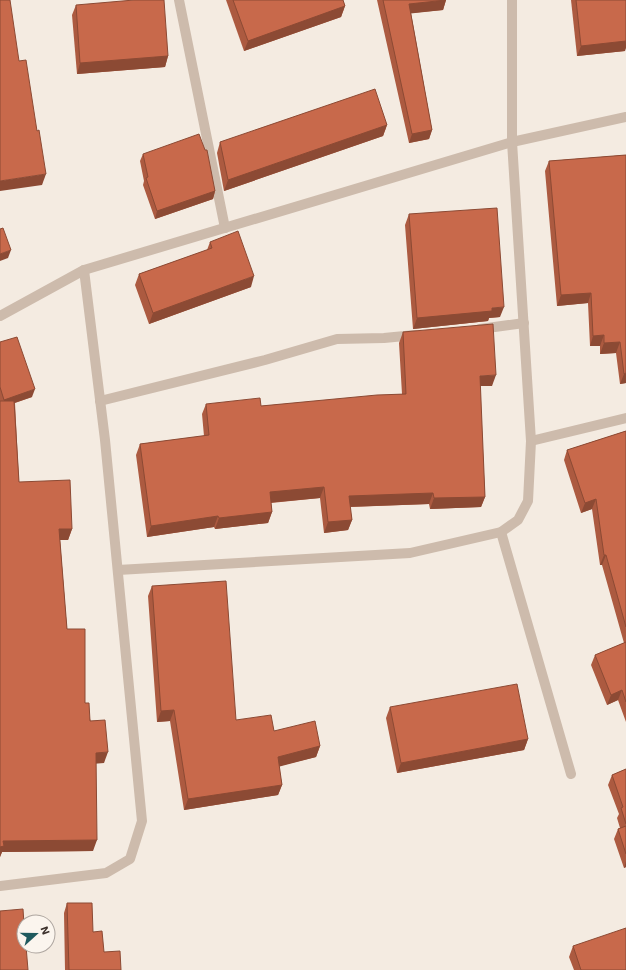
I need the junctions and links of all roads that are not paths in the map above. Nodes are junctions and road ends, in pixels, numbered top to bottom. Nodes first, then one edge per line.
1 (179, 0) edge
2 (512, 0) edge
3 (626, 117) edge
4 (512, 142) junction
5 (225, 228) junction
6 (84, 270) junction
7 (0, 316) edge
8 (524, 323) junction
9 (468, 330) edge
10 (422, 334) edge
11 (100, 401) junction
12 (626, 418) edge
13 (531, 441) junction
14 (501, 532) junction
15 (118, 570) junction
16 (570, 774) dead end
17 (0, 886) edge

1 - 5 street
2 - 4 street
3 - 4 street
4 - 5 street
4 - 8 street
5 - 6 street
6 - 7 street
6 - 11 street
8 - 9 street
8 - 13 street
10 - 11 street
11 - 15 street
12 - 13 street
13 - 14 street
14 - 15 street
14 - 16 street
15 - 17 street

